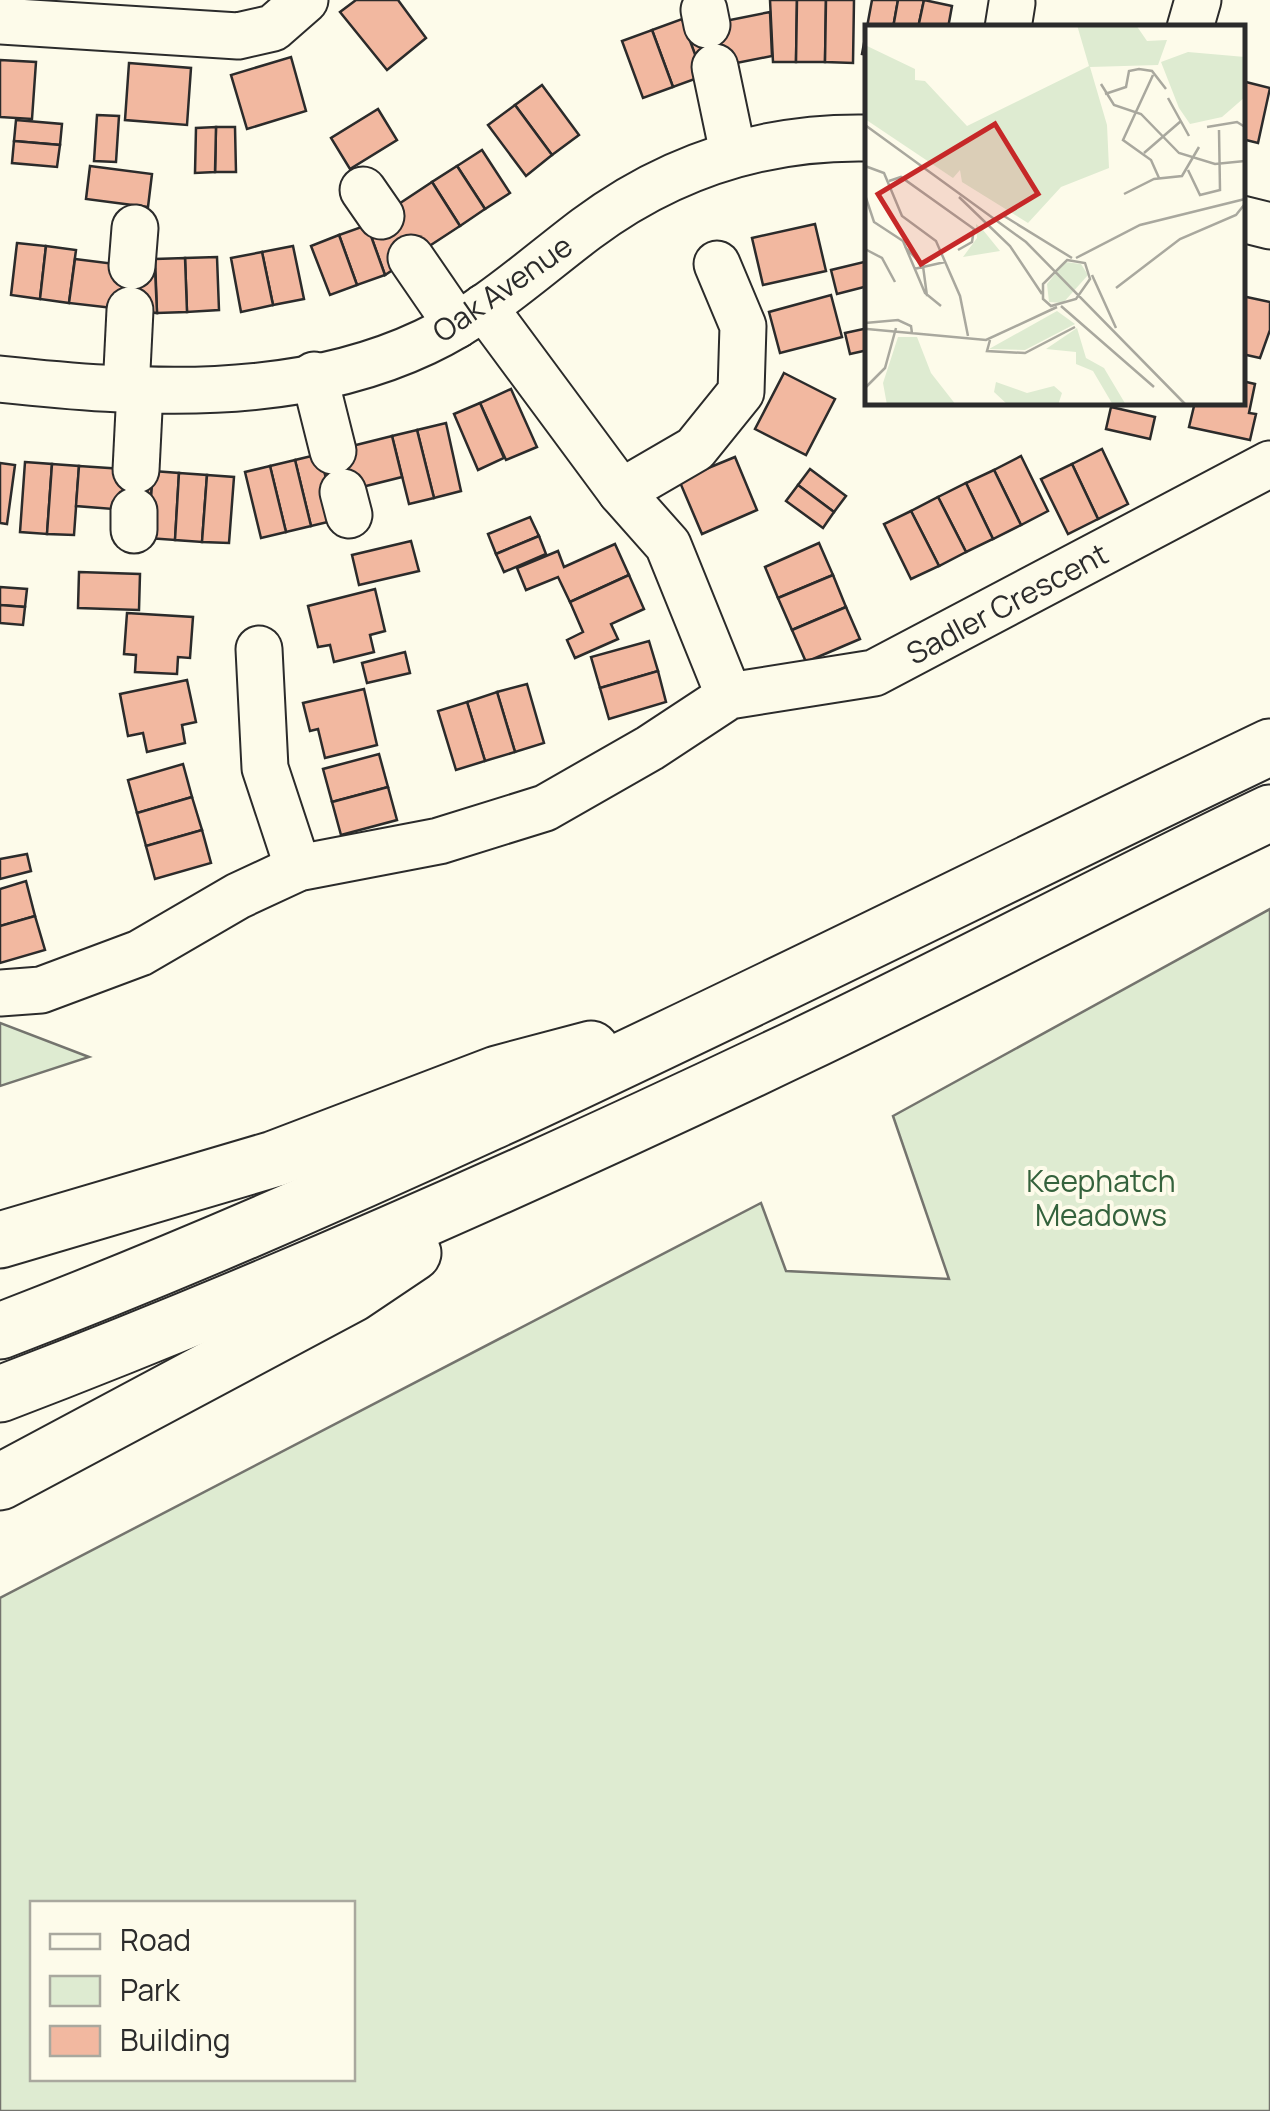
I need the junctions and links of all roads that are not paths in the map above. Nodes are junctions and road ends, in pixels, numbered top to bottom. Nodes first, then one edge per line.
1 (305, 0) edge
2 (1198, 0) edge
3 (0, 21) edge
4 (1191, 25) edge
5 (709, 34) dead end
6 (865, 138) edge
7 (733, 153) junction
8 (1245, 220) edge
9 (1270, 226) edge
10 (411, 258) dead end
11 (718, 264) dead end
12 (133, 268) dead end
13 (471, 316) junction
14 (314, 376) junction
15 (0, 379) edge
16 (133, 390) junction
17 (1270, 464) edge
18 (342, 486) dead end
19 (622, 492) junction
20 (135, 504) dead end
21 (259, 648) dead end
22 (730, 696) junction
23 (1270, 747) edge
24 (1270, 813) edge
25 (298, 868) junction
26 (0, 992) edge
27 (727, 1014) junction
28 (534, 1171) junction
29 (0, 1240) edge
30 (0, 1330) edge
31 (0, 1394) edge
32 (0, 1482) edge

1 - 3 street
2 - 4 street
5 - 7 street
6 - 7 street, Oak Avenue
7 - 13 street, Oak Avenue
8 - 9 street
10 - 13 street
11 - 19 street
12 - 16 street
13 - 14 street, Oak Avenue
13 - 19 street
14 - 16 street, Oak Avenue
14 - 18 street
15 - 16 street, Oak Avenue
16 - 20 street
17 - 22 street, Sadler Crescent
19 - 22 street
21 - 25 street
22 - 25 street, Sadler Crescent
23 - 27 highway
24 - 28 highway
25 - 26 street, Sadler Crescent
27 - 29 highway
27 - 30 highway
28 - 31 highway
28 - 32 highway

